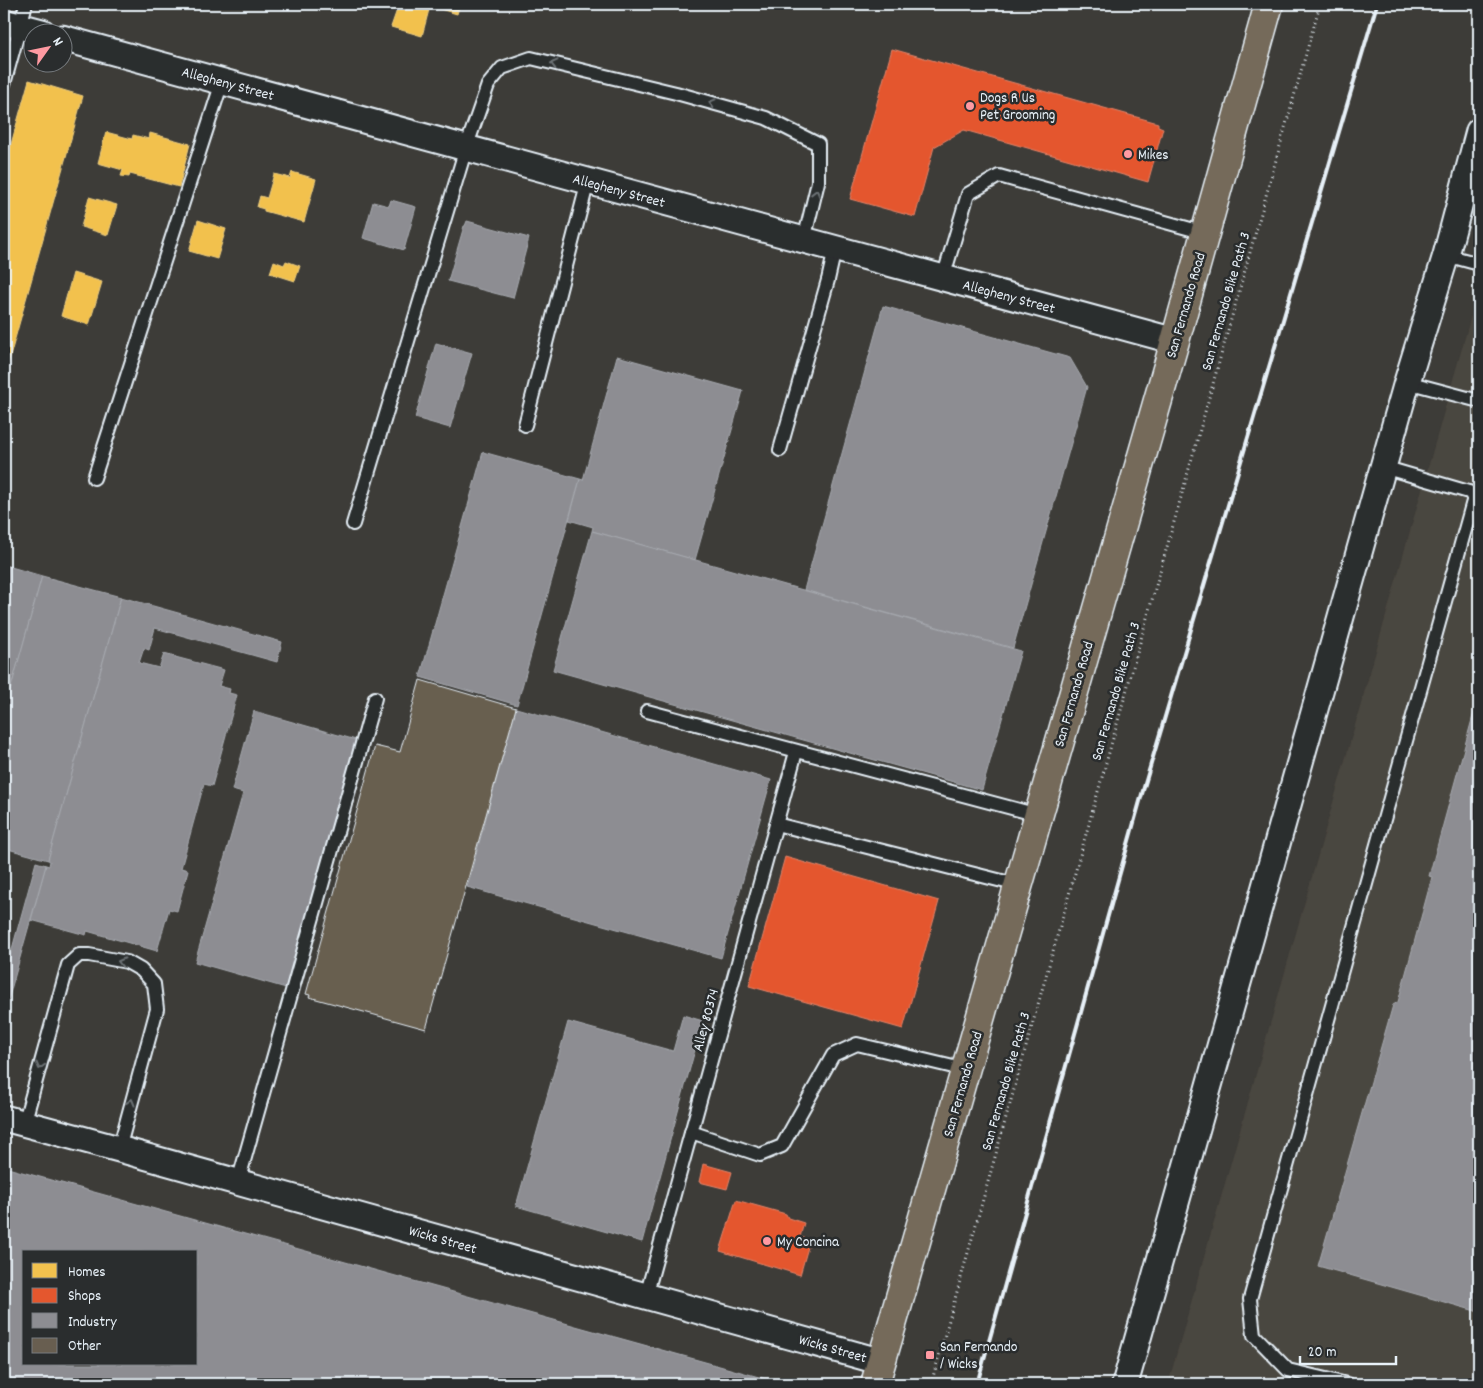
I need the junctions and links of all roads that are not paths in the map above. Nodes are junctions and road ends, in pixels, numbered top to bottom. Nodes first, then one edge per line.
1 (1269, 4) edge
2 (23, 21) edge
3 (72, 41) edge
4 (222, 82) junction
5 (4, 84) edge
6 (1477, 146) edge
7 (466, 148) junction
8 (588, 181) junction
9 (1205, 233) junction
10 (804, 240) junction
11 (835, 248) junction
12 (1446, 255) junction
13 (1479, 264) edge
14 (943, 278) junction
15 (1175, 341) junction
16 (1406, 382) junction
17 (1479, 401) edge
18 (525, 425) dead end
19 (780, 450) dead end
20 (1383, 467) junction
21 (94, 478) dead end
22 (1477, 494) edge
23 (352, 524) dead end
24 (375, 698) dead end
25 (647, 711) dead end
26 (796, 752) junction
27 (1038, 815) junction
28 (776, 824) junction
29 (1018, 885) junction
30 (966, 1070) junction
31 (14, 1121) edge
32 (691, 1132) junction
33 (119, 1149) junction
34 (238, 1182) junction
35 (646, 1296) junction
36 (878, 1373) edge
37 (1125, 1384) edge
38 (1347, 1384) edge

1 - 9 main road, San Fernando Road
2 - 5 lane
3 - 4 street, Allegheny Street
4 - 7 street, Allegheny Street
4 - 21 lane
6 - 12 street
7 - 8 street, Allegheny Street
10 -> 7 lane
7 - 23 lane
8 - 10 street, Allegheny Street
8 - 18 lane
9 - 14 lane
9 - 15 main road, San Fernando Road
10 - 11 street, Allegheny Street
11 - 14 street, Allegheny Street
11 - 19 lane
12 - 13 lane
12 - 16 street
14 - 15 street, Allegheny Street
15 - 27 main road, San Fernando Road
16 - 17 lane
16 - 20 street
20 - 22 lane
20 - 37 street
22 - 38 lane
24 - 34 lane
25 - 26 lane
26 - 27 lane
26 - 28 lane, Alley 80374
27 - 29 main road, San Fernando Road
28 - 29 lane
28 - 32 lane, Alley 80374
29 - 30 main road, San Fernando Road
30 - 32 lane
30 - 36 main road, San Fernando Road
31 - 33 street, Wicks Street
33 -> 31 lane
32 - 35 lane, Alley 80374
33 - 34 street, Wicks Street
34 - 35 street, Wicks Street
35 - 36 street, Wicks Street

